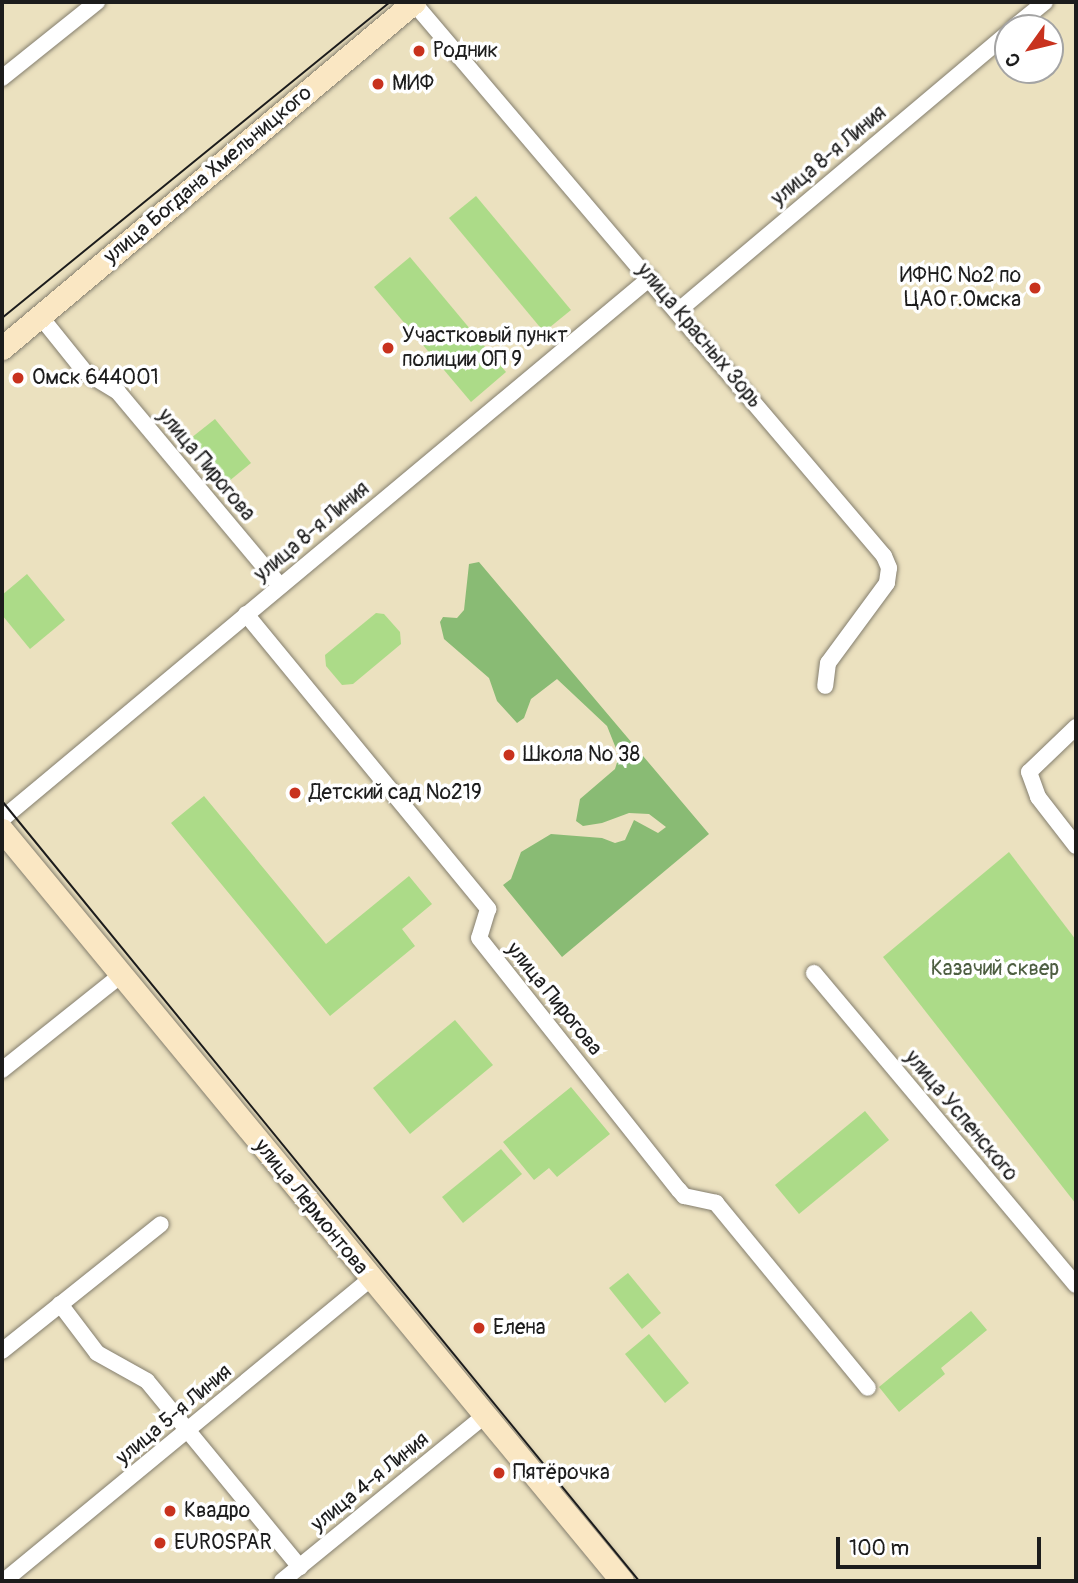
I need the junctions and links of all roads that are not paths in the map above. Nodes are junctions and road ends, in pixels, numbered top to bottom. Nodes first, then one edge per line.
1 (97, 2) edge
2 (414, 2) edge
3 (1045, 2) edge
4 (1030, 14) edge
5 (994, 45) edge
6 (2, 78) edge
7 (650, 278) junction
8 (678, 311) junction
9 (40, 316) junction
10 (2, 348) edge
11 (280, 586) junction
12 (246, 614) junction
13 (825, 686) dead end
14 (1076, 727) edge
15 (2, 818) edge
16 (2, 830) edge
17 (1076, 846) edge
18 (814, 973) dead end
19 (121, 975) junction
20 (2, 1070) edge
21 (161, 1224) dead end
22 (370, 1279) junction
23 (1076, 1285) edge
24 (60, 1304) junction
25 (2, 1351) edge
26 (868, 1388) dead end
27 (484, 1416) junction
28 (185, 1431) junction
29 (300, 1567) junction
30 (4, 1581) edge
31 (282, 1581) edge
32 (622, 1581) edge

1 - 6 street
2 - 7 street, улица Красных Зорь
2 - 9 main road, улица Богдана Хмельницкого
3 - 4 street
5 - 8 street, улица 8-я Линия
7 - 8 street, улица Красных Зорь
7 - 11 street, улица 8-я Линия
8 - 13 street, улица Красных Зорь
9 - 10 main road, улица Богдана Хмельницкого
9 - 11 street, улица Пирогова
11 - 12 street, улица 8-я Линия
12 - 15 street, улица 8-я Линия
12 - 26 street, улица Пирогова
14 - 17 street
16 - 19 main road, улица Лермонтова
18 - 23 street, улица Успенского
19 - 20 street
19 - 22 main road, улица Лермонтова
21 - 24 street
22 - 27 main road, улица Лермонтова
22 - 28 street, улица 5-я Линия
24 - 25 street
24 - 28 street
27 - 29 street, улица 4-я Линия
27 - 32 main road, улица Лермонтова
28 - 29 street
28 - 30 street, улица 5-я Линия
29 - 31 street, улица 4-я Линия

